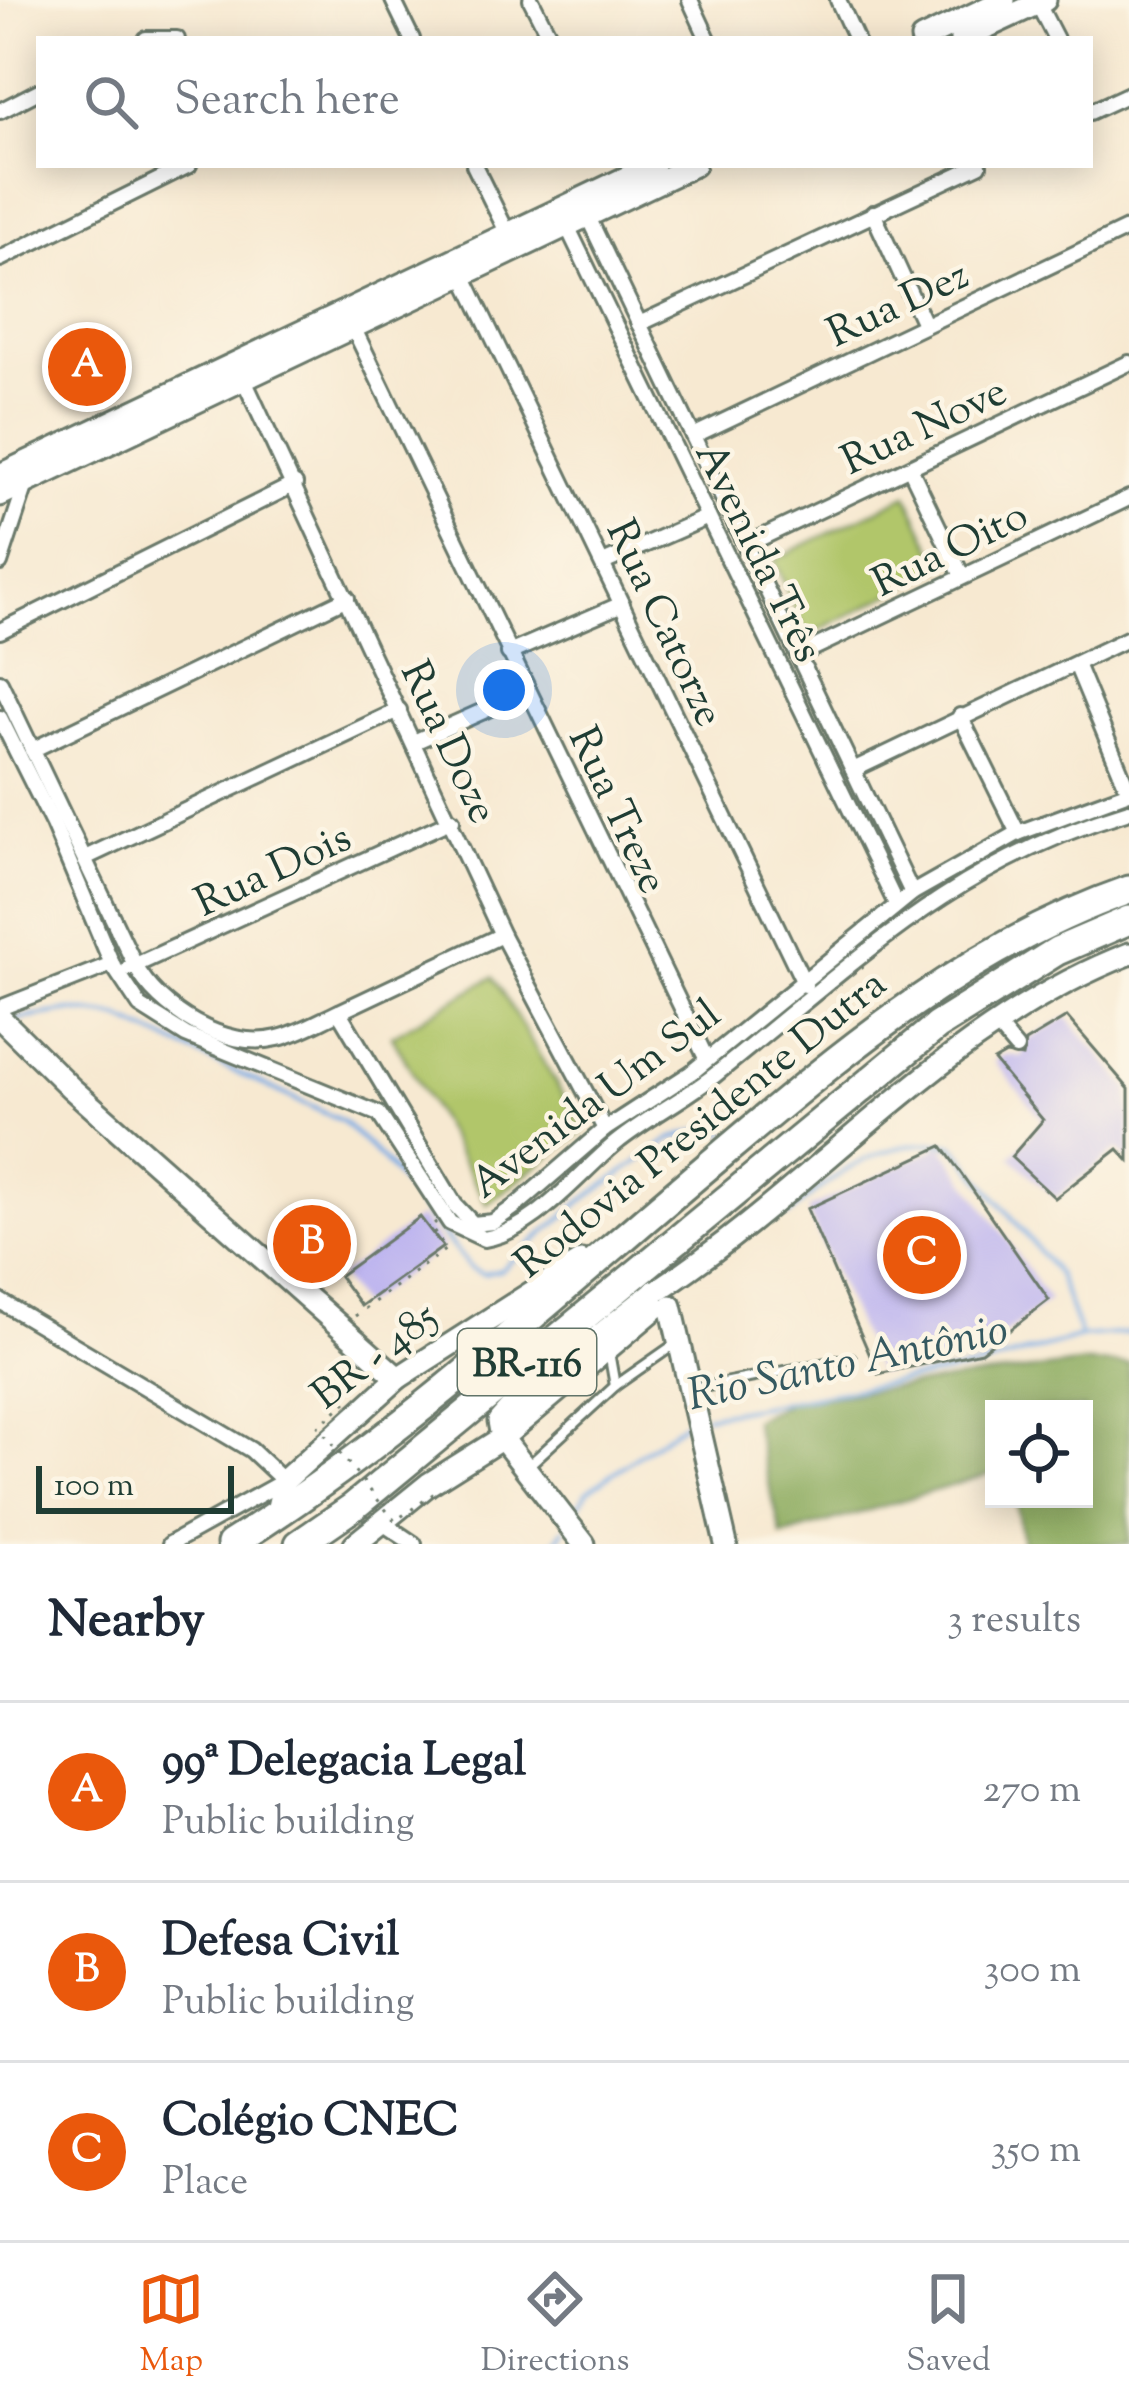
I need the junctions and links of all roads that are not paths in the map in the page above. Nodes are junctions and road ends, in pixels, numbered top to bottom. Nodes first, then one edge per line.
1 (393, 0) edge
2 (531, 0) edge
3 (690, 0) edge
4 (838, 0) edge
5 (994, 2) edge
6 (1042, 2) edge
7 (411, 36) edge
8 (549, 36) edge
9 (707, 36) edge
10 (855, 36) edge
11 (930, 36) edge
12 (968, 36) edge
13 (1055, 36) edge
14 (36, 93) edge
15 (1129, 94) edge
16 (1093, 109) edge
17 (0, 111) edge
18 (183, 168) edge
19 (475, 168) edge
20 (684, 168) edge
21 (973, 168) edge
22 (618, 172) edge
23 (873, 213) junction
24 (566, 218) junction
25 (1129, 228) edge
26 (508, 234) junction
27 (0, 259) edge
28 (464, 277) junction
29 (618, 279) junction
30 (597, 289) junction
31 (397, 297) junction
32 (639, 324) junction
33 (924, 324) junction
34 (353, 327) junction
35 (295, 344) junction
36 (1129, 363) edge
37 (662, 371) junction
38 (243, 379) junction
39 (643, 382) junction
40 (693, 436) junction
41 (85, 444) junction
42 (910, 469) junction
43 (712, 474) junction
44 (14, 475) edge
45 (295, 484) junction
46 (692, 484) junction
47 (0, 495) edge
48 (1129, 498) edge
49 (708, 517) junction
50 (746, 545) junction
51 (0, 563) edge
52 (604, 563) junction
53 (962, 576) junction
54 (346, 598) junction
55 (622, 604) junction
56 (778, 613) junction
57 (760, 625) junction
58 (0, 631) edge
59 (1129, 638) edge
60 (509, 653) junction
61 (799, 656) junction
62 (1076, 664) junction
63 (0, 682) edge
64 (528, 691) junction
65 (4, 703) edge
66 (822, 704) junction
67 (399, 710) junction
68 (803, 713) junction
69 (960, 716) junction
70 (0, 718) edge
71 (414, 742) junction
72 (32, 750) junction
73 (853, 770) junction
74 (36, 773) junction
75 (1129, 792) edge
76 (1129, 811) edge
77 (875, 814) junction
78 (452, 820) junction
79 (1076, 820) junction
80 (857, 825) junction
81 (1018, 833) junction
82 (87, 857) junction
83 (962, 863) junction
84 (967, 881) junction
85 (1129, 890) edge
86 (912, 892) junction
87 (896, 904) junction
88 (1129, 920) edge
89 (117, 923) junction
90 (98, 931) junction
91 (502, 935) junction
92 (852, 950) junction
93 (1129, 954) edge
94 (135, 965) junction
95 (115, 969) junction
96 (801, 978) junction
97 (812, 996) junction
98 (765, 1010) junction
99 (339, 1012) junction
100 (3, 1019) edge
101 (194, 1019) junction
102 (776, 1023) junction
103 (995, 1023) junction
104 (186, 1035) junction
105 (1016, 1048) dead end
106 (706, 1058) junction
107 (392, 1104) junction
108 (379, 1114) junction
109 (605, 1129) junction
110 (640, 1222) junction
111 (0, 1301) edge
112 (667, 1307) junction
113 (609, 1351) junction
114 (851, 1358) dead end
115 (398, 1378) junction
116 (615, 1386) junction
117 (693, 1397) junction
118 (502, 1438) junction
119 (527, 1467) junction
120 (284, 1481) junction
121 (276, 1516) junction
122 (381, 1522) junction
123 (170, 1544) edge
124 (231, 1544) edge
125 (299, 1544) edge
126 (355, 1544) edge
127 (414, 1544) edge
128 (584, 1544) edge
129 (726, 1544) edge

1 - 7 street
2 - 8 street
3 - 9 street
4 - 10 street
5 - 11 street
6 - 12 street
6 - 13 street
14 - 17 street
15 - 16 street
18 - 27 street
19 - 26 street
20 - 24 street
21 - 23 street
22 - 24 street
23 - 32 street
23 - 33 street
24 - 26 street
24 - 28 street
24 - 29 street, Avenida Três
24 - 30 street, Avenida Três
25 - 33 street, Rua Dez
26 - 31 street
28 - 31 street
28 - 52 street, Rua Catorze
29 - 30 street
29 - 32 street, Avenida Três
30 - 39 street, Avenida Três
31 - 34 street
31 - 35 street
32 - 37 street, Avenida Três
33 - 40 street, Rua Dez
34 - 35 street
34 - 60 street, Rua Treze
35 - 38 street
35 - 41 street
36 - 42 street, Rua Nove
37 - 39 street
37 - 40 street, Avenida Três
38 - 41 street
38 - 45 street, Rua Doze
39 - 46 street, Avenida Três
40 - 43 street, Avenida Três
41 - 44 street
42 - 50 street, Rua Nove
42 - 53 street
43 - 46 street
43 - 50 street, Avenida Três
44 - 47 street
44 - 51 street
45 - 54 street, Rua Doze
45 - 58 street
46 - 49 street, Avenida Três
48 - 53 street, Rua Oito
49 - 52 street
49 - 57 street, Avenida Três
50 - 56 street, Avenida Três
52 - 55 street, Rua Catorze
53 - 61 street, Rua Oito
54 - 67 street, Rua Doze
54 - 72 street
55 - 60 street
55 - 96 street, Rua Catorze
56 - 57 street
56 - 61 street, Avenida Três
57 - 68 street, Avenida Três
59 - 62 street
60 - 64 street, Rua Treze
61 - 66 street, Avenida Três
62 - 69 street
62 - 75 street
63 - 65 street
64 - 71 street
64 - 106 street, Rua Treze
65 - 72 street
66 - 68 street
66 - 73 street, Avenida Três
67 - 71 street, Rua Doze
67 - 82 street
68 - 80 street, Avenida Três
69 - 73 street
69 - 81 street
70 - 74 street
71 - 78 street, Rua Doze
72 - 74 street
73 - 77 street, Avenida Três
74 - 82 street
74 - 90 street
75 - 79 street, Avenida Um Sul
76 - 79 street, Avenida Um Sul
77 - 80 street
77 - 86 street, Avenida Três
78 - 91 street, Rua Doze
78 - 94 street, Rua Dois
79 - 81 street, Avenida Um Sul
79 - 84 street, Avenida Um Sul
80 - 87 street, Avenida Três
81 - 83 street, Avenida Um Sul
82 - 89 street
83 - 84 street
83 - 86 street, Avenida Um Sul
84 - 92 street, Avenida Um Sul
85 - 110 highway, Rodovia Presidente Dutra / BR-116
86 - 87 street, Avenida Um Sul
87 - 92 street, Avenida Um Sul
88 - 125 highway, Rodovia Presidente Dutra / BR-116
89 - 90 street
89 - 94 street
90 - 95 street
91 - 99 street
91 - 109 street, Rua Doze
92 - 96 street, Avenida Um Sul
92 - 97 street, Avenida Um Sul
93 - 103 street
94 - 95 street, Rua Dois
94 - 101 street
95 - 100 street, Rua Dois
95 - 104 street
96 - 97 street, Rua Catorze
96 - 98 street, Avenida Um Sul
97 - 102 street, Avenida Um Sul
98 - 102 street
98 - 106 street, Avenida Um Sul
99 - 101 street
99 - 107 street, Avenida Um Sul
100 - 115 street
101 - 104 street
102 - 108 street, Avenida Um Sul
103 - 105 street
103 - 112 street
104 - 108 street
106 - 109 street, Avenida Um Sul
107 - 108 street
107 - 109 street, Avenida Um Sul
110 - 115 street, BR - 485
110 - 121 highway, Rodovia Presidente Dutra / BR-116
111 - 120 street
112 - 113 street
112 - 116 lane
112 - 117 street
112 - 118 street
113 - 116 lane
113 - 118 street
114 - 117 lane
115 - 120 street, BR - 485
116 - 119 lane
117 - 129 street
118 - 119 street
118 - 122 street
119 - 128 street
120 - 121 street
120 - 123 street
121 - 124 highway, Rodovia Presidente Dutra / BR-116
122 - 126 street
122 - 127 street

